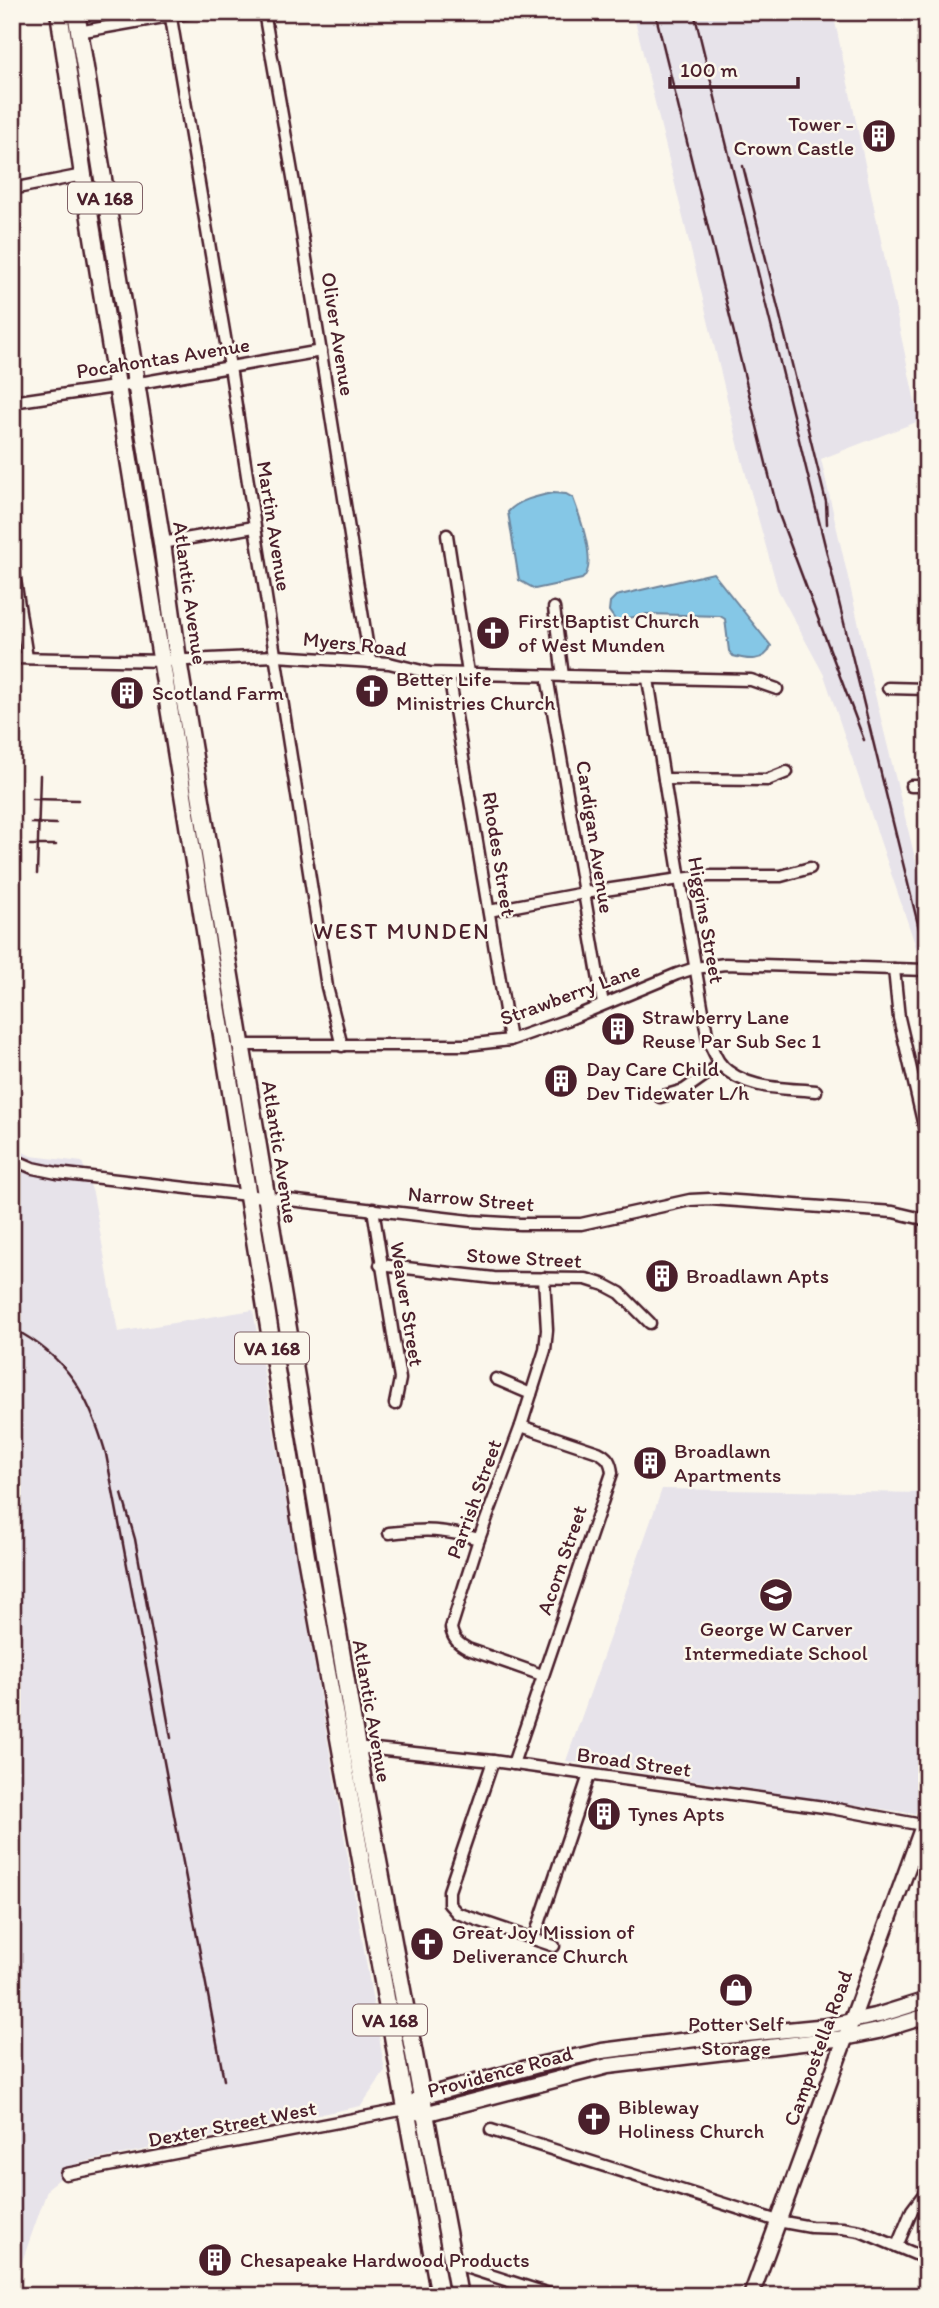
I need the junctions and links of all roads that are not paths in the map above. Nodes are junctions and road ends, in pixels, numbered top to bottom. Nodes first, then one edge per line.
1 (59, 12) edge
2 (76, 12) edge
3 (191, 12) edge
4 (264, 12) edge
5 (171, 14) edge
6 (78, 32) junction
7 (83, 175) junction
8 (12, 189) edge
9 (321, 351) junction
10 (230, 367) junction
11 (135, 383) junction
12 (118, 386) junction
13 (12, 402) edge
14 (254, 527) junction
15 (447, 535) dead end
16 (162, 543) junction
17 (12, 560) edge
18 (554, 608) dead end
19 (276, 656) junction
20 (12, 658) edge
21 (27, 658) junction
22 (170, 661) junction
23 (370, 662) junction
24 (468, 673) junction
25 (449, 674) junction
26 (547, 676) junction
27 (563, 676) junction
28 (648, 678) junction
29 (888, 688) dead end
30 (777, 689) dead end
31 (927, 689) edge
32 (787, 772) dead end
33 (664, 779) junction
34 (911, 786) dead end
35 (927, 786) edge
36 (810, 868) dead end
37 (680, 879) junction
38 (584, 893) junction
39 (489, 911) junction
40 (695, 968) junction
41 (894, 968) junction
42 (927, 970) edge
43 (603, 1004) junction
44 (510, 1040) junction
45 (223, 1045) junction
46 (243, 1045) junction
47 (342, 1046) junction
48 (721, 1064) junction
49 (816, 1091) dead end
50 (660, 1097) dead end
51 (927, 1139) edge
52 (12, 1159) edge
53 (248, 1194) junction
54 (265, 1196) junction
55 (373, 1209) junction
56 (927, 1220) edge
57 (380, 1265) junction
58 (544, 1278) junction
59 (650, 1323) dead end
60 (496, 1379) dead end
61 (531, 1394) junction
62 (395, 1404) dead end
63 (521, 1426) junction
64 (389, 1533) dead end
65 (479, 1539) junction
66 (542, 1675) junction
67 (340, 1745) junction
68 (357, 1748) junction
69 (494, 1761) junction
70 (513, 1764) junction
71 (589, 1775) junction
72 (925, 1817) edge
73 (534, 1939) junction
74 (554, 1946) dead end
75 (927, 2000) edge
76 (927, 2016) edge
77 (850, 2022) junction
78 (844, 2038) junction
79 (696, 2039) junction
80 (635, 2062) junction
81 (421, 2097) junction
82 (406, 2109) junction
83 (424, 2113) junction
84 (491, 2130) dead end
85 (66, 2174) dead end
86 (927, 2190) edge
87 (778, 2221) junction
88 (897, 2245) junction
89 (927, 2259) edge
90 (453, 2263) junction
91 (440, 2296) edge
92 (459, 2296) edge
93 (555, 2296) edge
94 (751, 2296) edge

1 - 7 main road, Atlantic Avenue / VA 168
2 - 6 main road, Atlantic Avenue / VA 168
3 - 5 street
4 - 9 street, Oliver Avenue
5 - 6 street
5 - 10 street, Martin Avenue
6 - 11 main road, Atlantic Avenue / VA 168
7 - 8 street
7 - 12 main road, Atlantic Avenue / VA 168
9 - 10 street, Pocahontas Avenue
9 - 23 street, Oliver Avenue
10 - 11 street, Pocahontas Avenue
10 - 14 street, Martin Avenue
11 - 12 street, Pocahontas Avenue
11 - 16 main road, Atlantic Avenue / VA 168
12 - 13 street, Pocahontas Avenue
12 - 22 main road, Atlantic Avenue / VA 168
14 - 16 street
14 - 19 street, Martin Avenue
15 - 24 street
16 - 22 main road, Atlantic Avenue / VA 168
17 - 21 street
18 - 27 street
19 - 22 street, Myers Road
19 - 23 street, Myers Road
19 - 47 street, Martin Avenue
20 - 21 street, Myers Road
21 - 22 street, Myers Road
22 - 45 main road, Atlantic Avenue / VA 168
22 - 46 main road, Atlantic Avenue / VA 168
23 - 25 street, Myers Road
24 - 25 street, Myers Road
24 - 26 street, Myers Road
25 - 39 street, Rhodes Street
26 - 27 street, Myers Road
26 - 38 street, Cardigan Avenue
27 - 28 street, Myers Road
28 - 30 street, Myers Road
28 - 33 street, Higgins Street
29 - 31 street
32 - 33 street
33 - 37 street, Higgins Street
34 - 35 street
36 - 37 street
37 - 38 street
37 - 40 street, Higgins Street
38 - 39 street
38 - 43 street, Cardigan Avenue
39 - 44 street, Rhodes Street
40 - 41 street, Strawberry Lane
40 - 43 street, Strawberry Lane
40 - 48 street, Higgins Street
41 - 42 street, Strawberry Lane
41 - 51 street
43 - 44 street, Strawberry Lane
44 - 47 street, Strawberry Lane
45 - 46 street, Strawberry Lane
45 - 53 main road, Atlantic Avenue / VA 168
46 - 47 street, Strawberry Lane
46 - 54 main road, Atlantic Avenue / VA 168
48 - 49 street
48 - 50 street
52 - 53 street, Narrow Street
53 - 54 street, Narrow Street
53 - 67 main road, Atlantic Avenue / VA 168
54 - 55 street, Narrow Street
54 - 68 main road, Atlantic Avenue / VA 168
55 - 56 street, Narrow Street
55 - 57 street, Weaver Street
57 - 58 street, Stowe Street
57 - 62 street, Weaver Street
58 - 59 street, Stowe Street
58 - 61 street, Parrish Street
60 - 61 street
61 - 63 street, Parrish Street
63 - 65 street, Parrish Street
63 - 66 street, Acorn Street
64 - 65 street
65 - 66 street, Parrish Street
66 - 70 street, Acorn Street
67 - 68 street, Broad Street
67 - 82 main road, Atlantic Avenue / VA 168
68 - 69 street, Broad Street
68 - 81 main road, Atlantic Avenue / VA 168
69 - 70 street, Broad Street
69 - 73 street
70 - 71 street, Broad Street
71 - 72 street, Broad Street
71 - 73 street
72 - 77 main road, Campostella Road
73 - 74 street
75 - 77 main road, Providence Road
76 - 78 main road, Providence Road
77 - 78 main road, Campostella Road
77 - 79 main road, Providence Road
78 - 80 main road, Providence Road
78 - 87 main road, Campostella Road
79 - 80 main road
79 - 81 main road, Providence Road
80 - 83 main road, Providence Road
81 - 82 main road, Providence Road
81 - 83 main road, Atlantic Avenue / VA 168
82 - 83 main road, Providence Road
82 - 85 street, Dexter Street West
82 - 91 main road, Atlantic Avenue / VA 168
83 - 90 main road, Atlantic Avenue / VA 168
84 - 87 street
86 - 88 street
87 - 88 street
87 - 94 main road, Campostella Road
88 - 89 street
90 - 92 main road, Atlantic Avenue / VA 168
90 - 93 street

